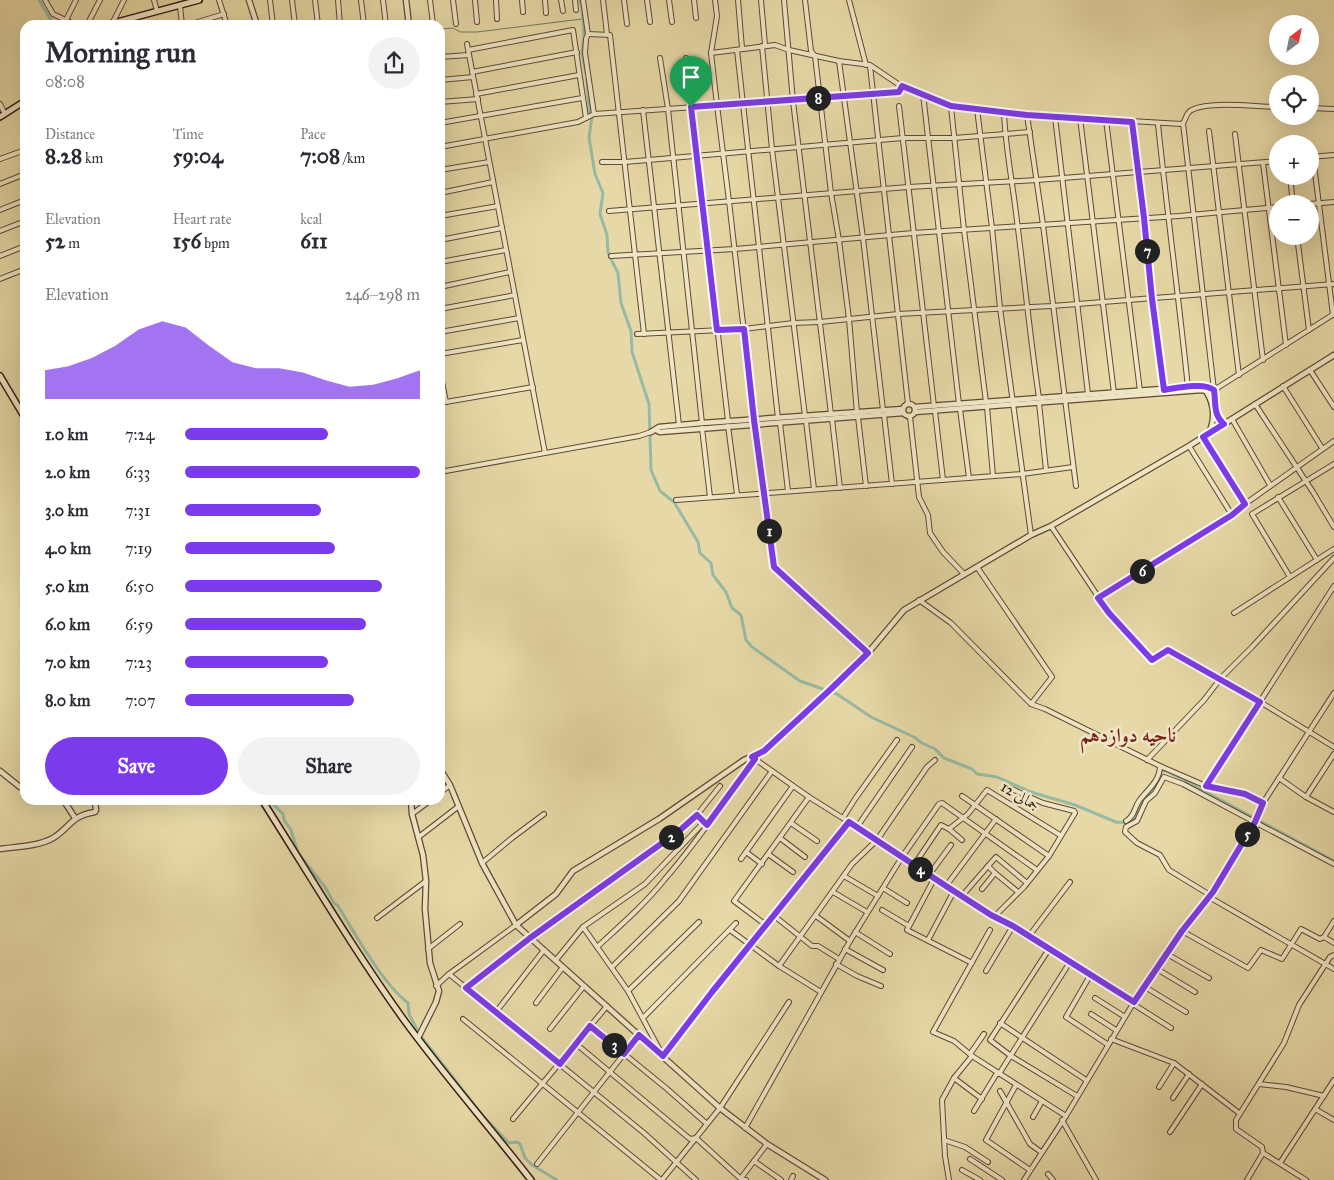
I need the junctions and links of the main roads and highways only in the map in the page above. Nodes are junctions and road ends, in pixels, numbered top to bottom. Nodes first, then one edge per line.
1 (199, 0) edge
2 (191, 1) edge
3 (121, 20) edge
4 (20, 104) edge
5 (2, 116) edge
6 (0, 376) edge
7 (20, 410) edge
8 (265, 805) edge
9 (531, 1180) edge

1 - 2 main road
2 - 3 main road
4 - 5 main road
6 - 7 main road
8 - 9 main road

